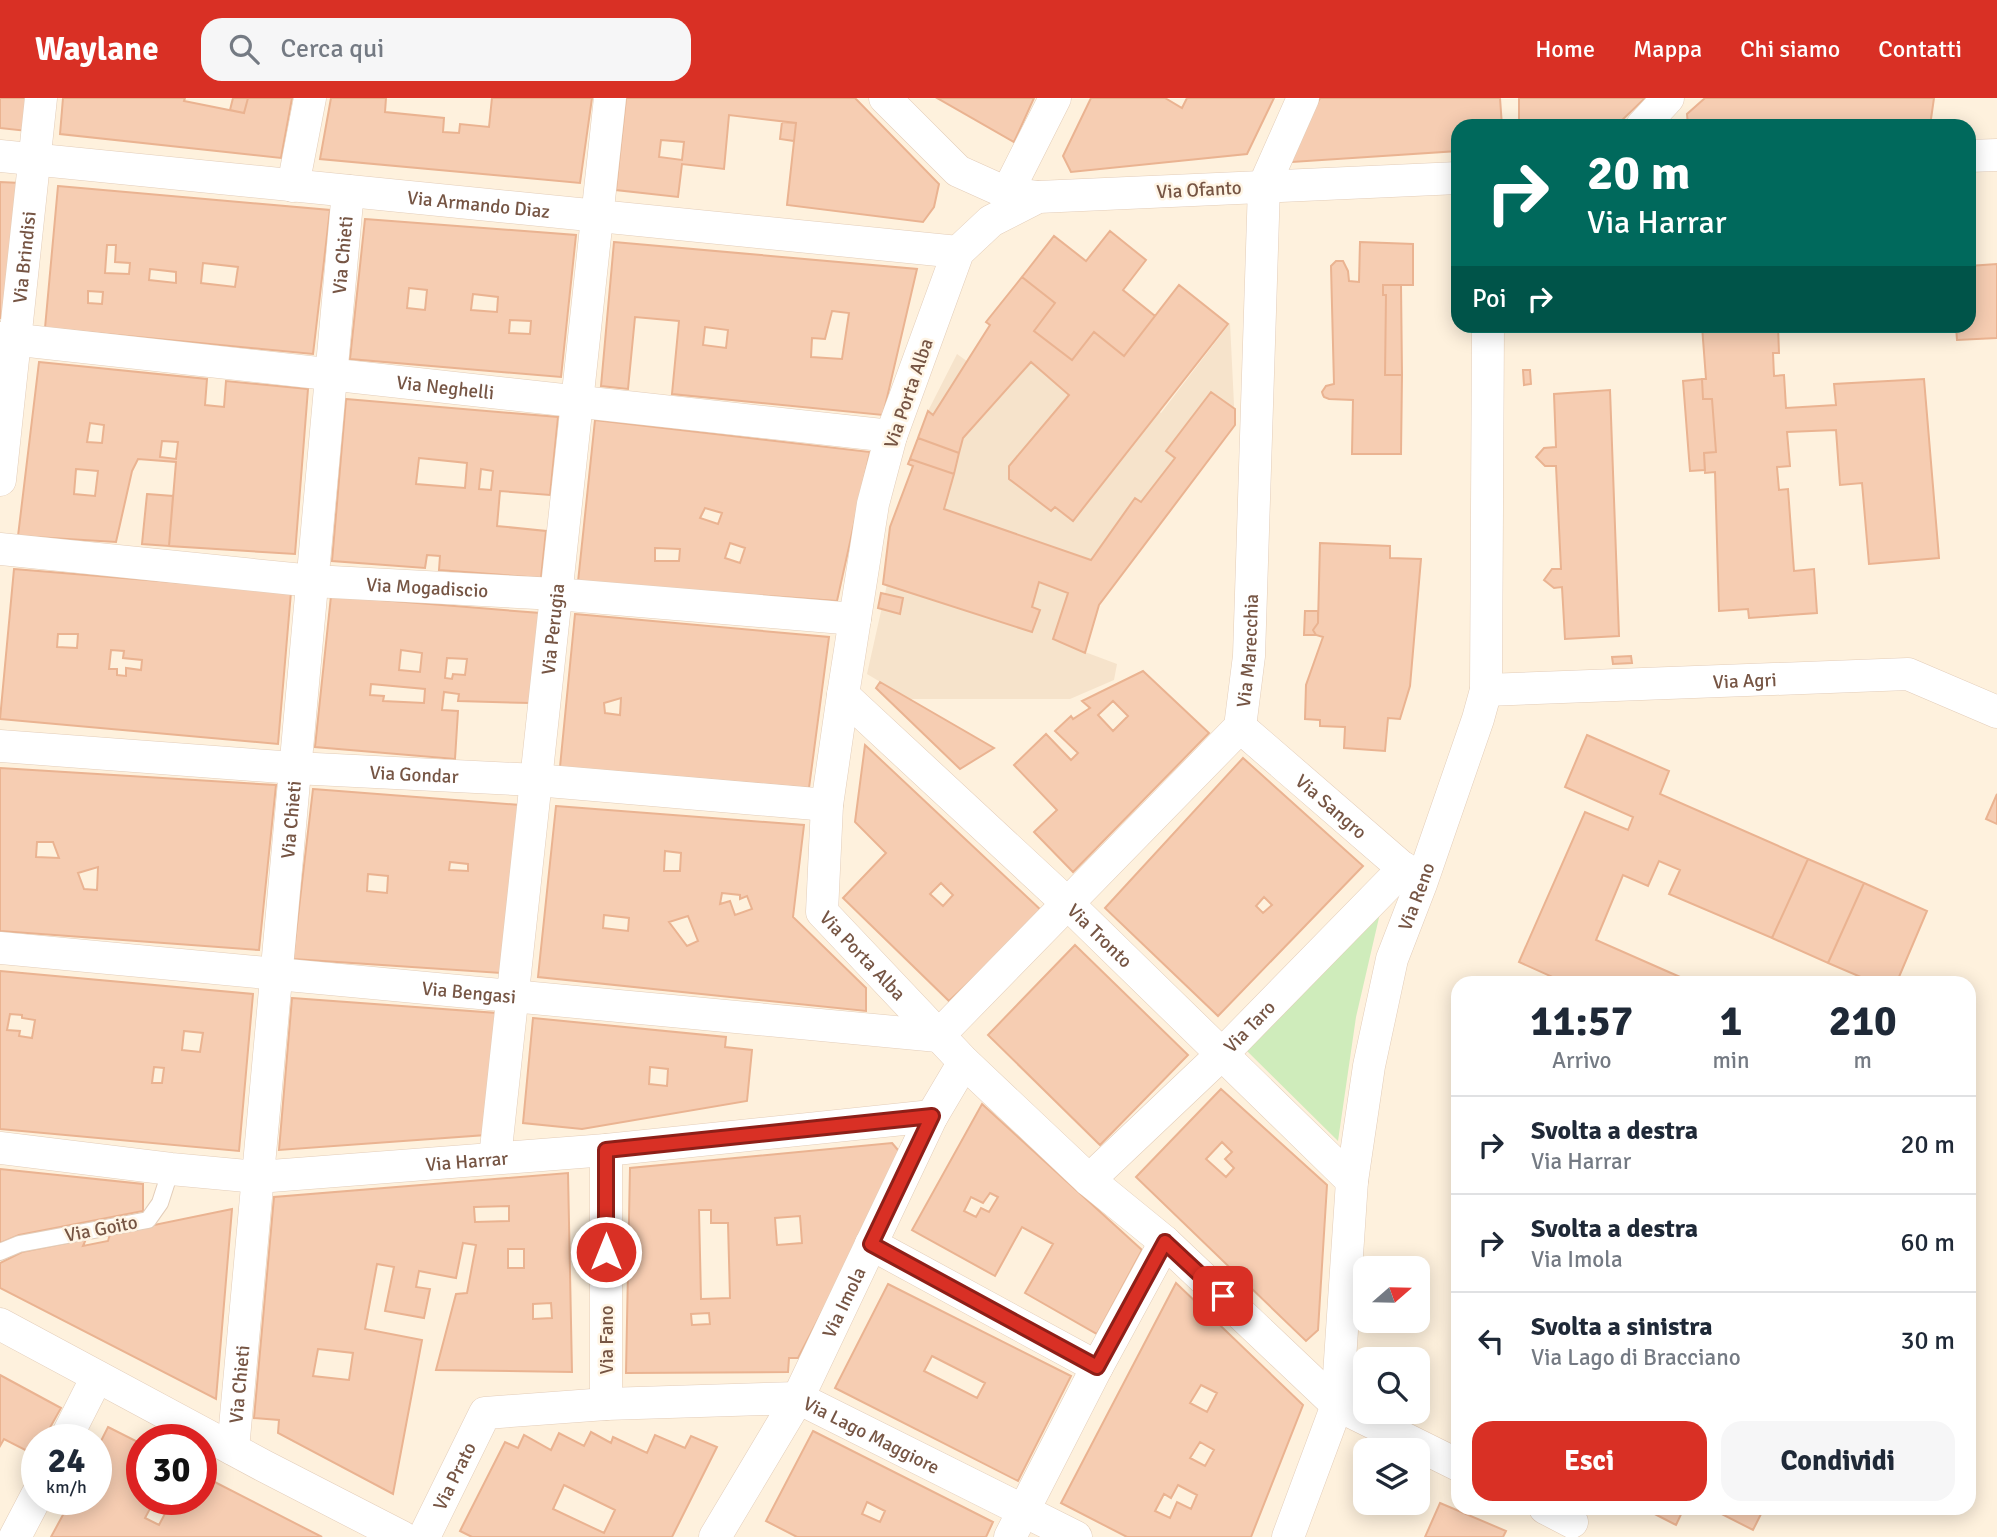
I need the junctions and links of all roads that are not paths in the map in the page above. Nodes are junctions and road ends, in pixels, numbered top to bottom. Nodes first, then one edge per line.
1 (41, 98) edge
2 (310, 98) edge
3 (610, 98) edge
4 (885, 98) edge
5 (1055, 98) edge
6 (1303, 98) edge
7 (1668, 98) edge
8 (1648, 119) edge
9 (1997, 155) edge
10 (0, 156) edge
11 (1976, 156) edge
12 (35, 160) junction
13 (1451, 178) edge
14 (293, 186) junction
15 (1264, 186) junction
16 (348, 191) junction
17 (1022, 195) junction
18 (597, 216) junction
19 (958, 252) junction
20 (1488, 333) edge
21 (1503, 333) edge
22 (8, 339) edge
23 (332, 374) junction
24 (1487, 392) junction
25 (577, 402) junction
26 (891, 436) junction
27 (0, 480) edge
28 (0, 549) edge
29 (313, 581) junction
30 (556, 594) junction
31 (855, 619) junction
32 (1486, 690) junction
33 (843, 695) junction
34 (1997, 712) edge
35 (1240, 727) junction
36 (0, 746) edge
37 (295, 768) junction
38 (536, 780) junction
39 (827, 805) junction
40 (1412, 876) junction
41 (1067, 902) junction
42 (0, 948) edge
43 (277, 974) junction
44 (512, 996) junction
45 (939, 1036) junction
46 (1223, 1053) junction
47 (964, 1062) junction
48 (932, 1116) junction
49 (0, 1148) edge
50 (606, 1150) junction
51 (495, 1158) junction
52 (171, 1170) junction
53 (258, 1177) junction
54 (1089, 1180) junction
55 (1352, 1181) junction
56 (1165, 1242) junction
57 (871, 1244) junction
58 (0, 1252) edge
59 (0, 1324) edge
60 (1097, 1367) junction
61 (97, 1377) junction
62 (798, 1398) junction
63 (606, 1404) junction
64 (1337, 1405) junction
65 (485, 1413) joint
66 (73, 1424) edge
67 (233, 1449) junction
68 (1451, 1462) edge
69 (27, 1515) edge
70 (1017, 1524) edge
71 (387, 1534) edge
72 (721, 1535) edge
73 (15, 1537) edge
74 (424, 1537) edge
75 (1076, 1537) edge
76 (1288, 1537) edge

1 - 12 street, Via Brindisi
2 - 14 street
3 - 18 street, Via Perugia
4 - 17 street
5 - 17 street
6 - 15 street
7 - 8 street
9 - 11 street
10 - 12 street, Via Armando Diaz
12 - 14 street, Via Armando Diaz
12 - 22 street, Via Brindisi
13 - 15 street, Via Ofanto
14 - 16 street, Via Armando Diaz
15 - 17 street, Via Ofanto
15 - 35 street, Via Marecchia
16 - 18 street, Via Armando Diaz
16 - 23 street, Via Chieti
17 - 19 street, Via Ofanto
18 - 19 street, Via Armando Diaz
18 - 25 street, Via Perugia
19 - 26 street, Via Porta Alba
20 - 24 street, Via Reno
21 - 24 street, Via Reno
22 - 23 street, Via Neghelli
22 - 27 street, Via Brindisi
23 - 25 street, Via Neghelli
23 - 29 street, Via Chieti
24 - 32 street, Via Reno
25 - 26 street, Via Neghelli
25 - 30 street, Via Perugia
26 - 31 street, Via Porta Alba
28 - 29 street, Via Mogadiscio
29 - 30 street, Via Mogadiscio
29 - 37 street, Via Chieti
30 - 31 street, Via Mogadiscio
30 - 38 street, Via Perugia
31 - 33 street, Via Porta Alba
32 - 34 street, Via Agri
32 - 40 street, Via Reno
33 - 39 street, Via Porta Alba
33 - 41 street, Via Tronto
35 - 40 street, Via Sangro
35 - 41 street, Via Marecchia
36 - 37 street, Via Gondar
37 - 38 street, Via Gondar
37 - 43 street, Via Chieti
38 - 39 street, Via Gondar
38 - 44 street, Via Perugia
39 - 45 street, Via Porta Alba
40 - 46 street, Via Taro
40 - 55 street, Via Reno
41 - 45 street, Via Marecchia
41 - 46 street, Via Tronto
42 - 43 street, Via Bengasi
43 - 44 street, Via Bengasi
43 - 53 street, Via Chieti
44 - 45 street, Via Bengasi
44 - 51 street, Via Perugia
45 - 47 street, Via Porta Alba
46 - 54 street, Via Taro
46 - 55 street, Via Tronto
47 - 48 street, Via Imola
47 - 54 street, Via Porta Alba
48 - 50 street, Via Harrar
48 - 57 street, Via Imola
49 - 52 street, Via Harrar
50 - 51 street, Via Harrar
50 - 63 street, Via Fano
51 - 53 street, Via Harrar
52 - 53 street, Via Harrar
52 - 58 lane, Via Goito
53 - 67 street, Via Chieti
54 - 56 street, Via Porta Alba
55 - 64 street, Via Reno
56 - 60 street
56 - 64 street, Via Porta Alba
57 - 60 street
57 - 62 street, Via Imola
59 - 61 street
60 - 70 street
61 - 66 street
61 - 67 street
62 - 63 street, Via Lago Maggiore
62 - 70 street, Via Lago Maggiore
62 - 72 street, Via Imola
63 - 65 street, Via Lago Maggiore
64 - 68 street, Via Porta Alba
64 - 76 street, Via Reno
65 - 74 street, Via Prato
67 - 71 street
69 - 73 street
70 - 75 street, Via Lago Maggiore

